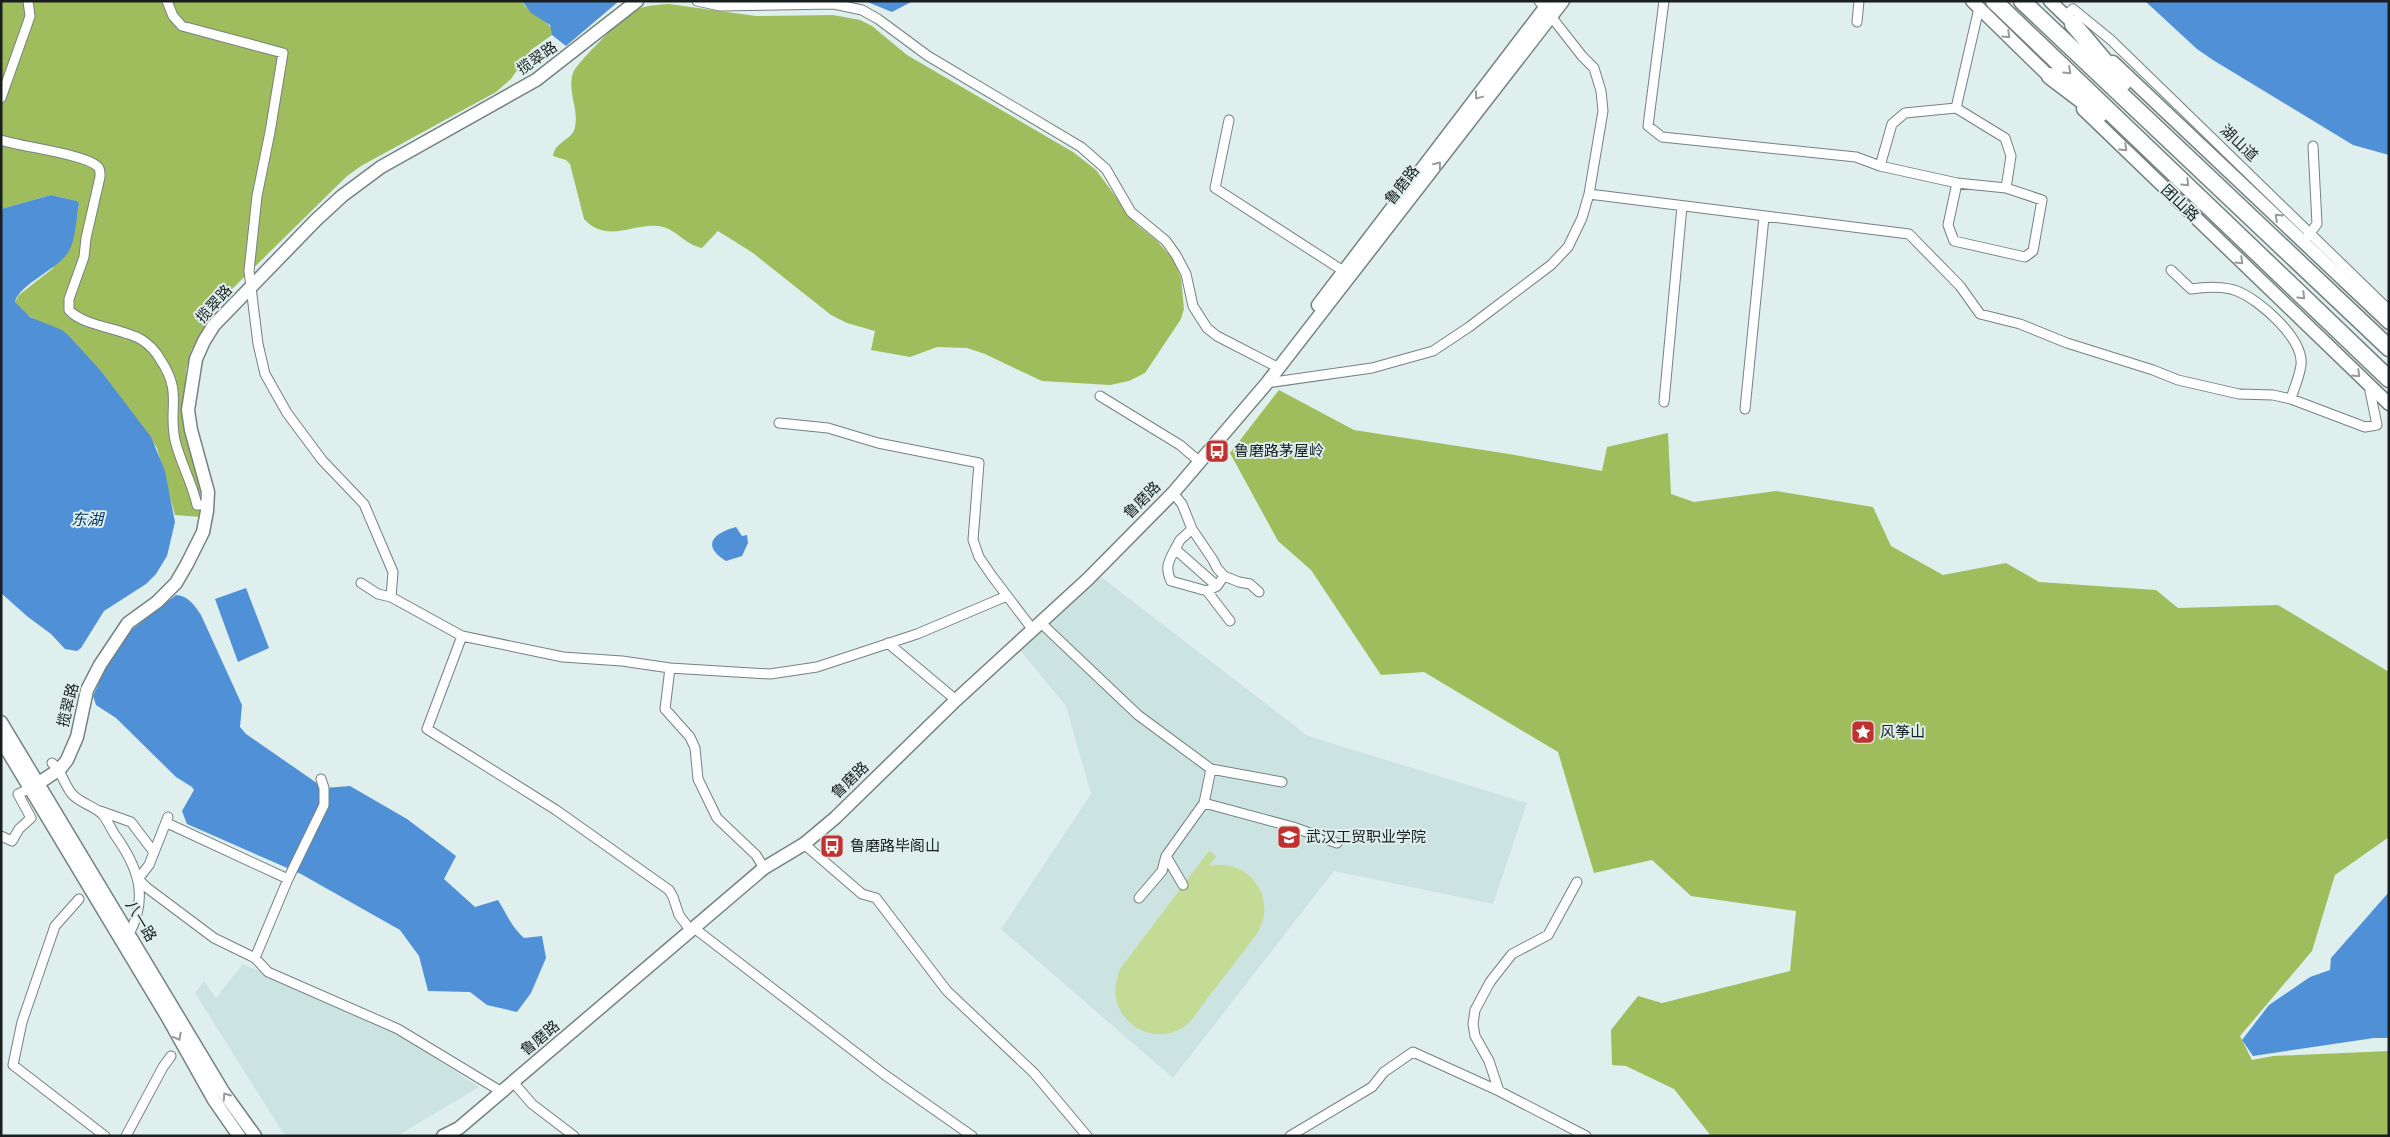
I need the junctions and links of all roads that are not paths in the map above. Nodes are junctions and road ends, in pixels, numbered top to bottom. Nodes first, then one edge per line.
1 (28, 1) edge
2 (167, 1) edge
3 (637, 1) edge
4 (696, 1) edge
5 (1562, 1) edge
6 (1664, 1) edge
7 (1859, 1) edge
8 (2022, 1) edge
9 (2050, 1) edge
10 (1982, 4) edge
11 (1546, 7) edge
12 (2069, 20) junction
13 (1857, 22) dead end
14 (2050, 76) junction
15 (1, 98) edge
16 (1956, 108) junction
17 (1228, 120) dead end
18 (1, 140) edge
19 (2313, 146) dead end
20 (2180, 149) junction
21 (2162, 160) junction
22 (1880, 166) junction
23 (1957, 183) junction
24 (2006, 188) junction
25 (1589, 194) junction
26 (1682, 206) junction
27 (1764, 216) junction
28 (2307, 237) junction
29 (2171, 270) dead end
30 (1347, 274) junction
31 (250, 289) junction
32 (2389, 310) edge
33 (2389, 323) edge
34 (2389, 348) edge
35 (1276, 366) junction
36 (2387, 378) edge
37 (1267, 383) junction
38 (2373, 390) junction
39 (1100, 396) dead end
40 (2291, 399) junction
41 (1664, 402) dead end
42 (2389, 404) edge
43 (1245, 409) junction
44 (1745, 409) dead end
45 (779, 423) dead end
46 (1200, 462) junction
47 (1172, 493) junction
48 (208, 505) junction
49 (1192, 530) junction
50 (1175, 549) junction
51 (1224, 576) junction
52 (361, 583) dead end
53 (1217, 586) junction
54 (1207, 591) junction
55 (1259, 592) dead end
56 (1007, 596) junction
57 (391, 597) junction
58 (1230, 621) dead end
59 (1037, 626) junction
60 (462, 636) junction
61 (888, 643) junction
62 (670, 668) junction
63 (956, 700) junction
64 (1, 722) edge
65 (1, 740) edge
66 (56, 766) junction
67 (23, 768) junction
68 (1211, 769) junction
69 (321, 779) dead end
70 (1282, 782) dead end
71 (34, 786) junction
72 (1204, 803) junction
73 (97, 810) junction
74 (1, 836) edge
75 (804, 844) junction
76 (1338, 844) dead end
77 (153, 852) junction
78 (1166, 856) junction
79 (764, 868) junction
80 (138, 878) junction
81 (288, 879) junction
82 (1577, 882) dead end
83 (1183, 886) dead end
84 (1138, 898) dead end
85 (79, 899) dead end
86 (692, 929) junction
87 (129, 934) junction
88 (255, 958) junction
89 (171, 1056) dead end
90 (513, 1082) junction
91 (1499, 1091) junction
92 (502, 1092) junction
93 (105, 1136) edge
94 (126, 1136) edge
95 (239, 1136) edge
96 (255, 1136) edge
97 (443, 1136) edge
98 (574, 1136) edge
99 (972, 1136) edge
100 (1086, 1136) edge
101 (1290, 1136) edge
102 (1586, 1136) edge

1 - 15 street
2 - 31 street
3 - 31 street, 揽翠路
4 - 35 street
5 - 11 street, 鲁磨路
6 - 22 street
7 - 13 street
8 - 20 highway
9 - 12 street
10 -> 14 street, 团山路
10 - 16 street
10 -> 21 highway, 团山路
11 - 25 street
11 - 30 street, 鲁磨路
12 - 20 highway
12 - 28 street
14 - 21 highway
14 -> 38 street, 团山路
16 - 22 street
16 - 24 street
17 - 30 street
18 - 48 street
19 - 28 street
20 - 34 highway
21 -> 36 highway, 团山路
22 - 23 street
23 - 24 street
23 - 24 street
25 - 26 street
25 - 37 street
26 - 27 street
26 - 41 street
27 - 40 street
27 - 44 street
28 - 32 street
28 - 33 street
29 - 40 street
30 - 35 street, 鲁磨路
31 - 48 street, 揽翠路
31 - 57 street
35 - 37 street, 鲁磨路
35 - 43 street, 鲁磨路
37 - 43 street, 鲁磨路
38 - 40 street
38 - 42 street, 团山路
39 - 46 street
43 - 46 street, 鲁磨路
45 - 56 street
46 - 47 street, 鲁磨路
47 - 49 street
47 - 59 street, 鲁磨路
48 - 66 street, 揽翠路
49 - 50 street
49 - 51 street
50 - 53 street
50 - 54 street
51 - 53 street
51 - 55 street
52 - 57 street
53 - 54 street
54 - 58 street
56 - 59 street
56 - 61 street
57 - 60 street
59 - 63 street, 鲁磨路
59 - 68 street
60 - 62 street
60 - 86 street
61 - 62 street
61 - 63 street
62 - 79 street
63 - 75 street, 鲁磨路
64 - 67 street, 八一路
65 - 67 street, 八一路
66 - 71 street, 揽翠路
66 - 73 street
67 - 71 street, 八一路
68 - 70 street
68 - 72 street
69 - 81 street
71 - 74 street
71 - 87 street, 八一路
71 -> 95 street, 八一路
72 - 76 street
72 - 78 street
73 - 77 street
73 - 80 street
75 - 79 street, 鲁磨路
75 - 100 street
77 - 80 street
77 - 81 street
78 - 83 street
78 - 84 street
79 - 86 street, 鲁磨路
80 - 87 street
80 - 88 street
81 - 88 street
82 - 91 street
85 - 93 street
86 - 90 street, 鲁磨路
86 - 99 street
96 -> 87 street, 八一路
88 - 92 street
89 - 94 street
90 - 92 street, 鲁磨路
90 - 98 street
91 - 101 street
91 - 102 street
92 - 97 street, 鲁磨路

